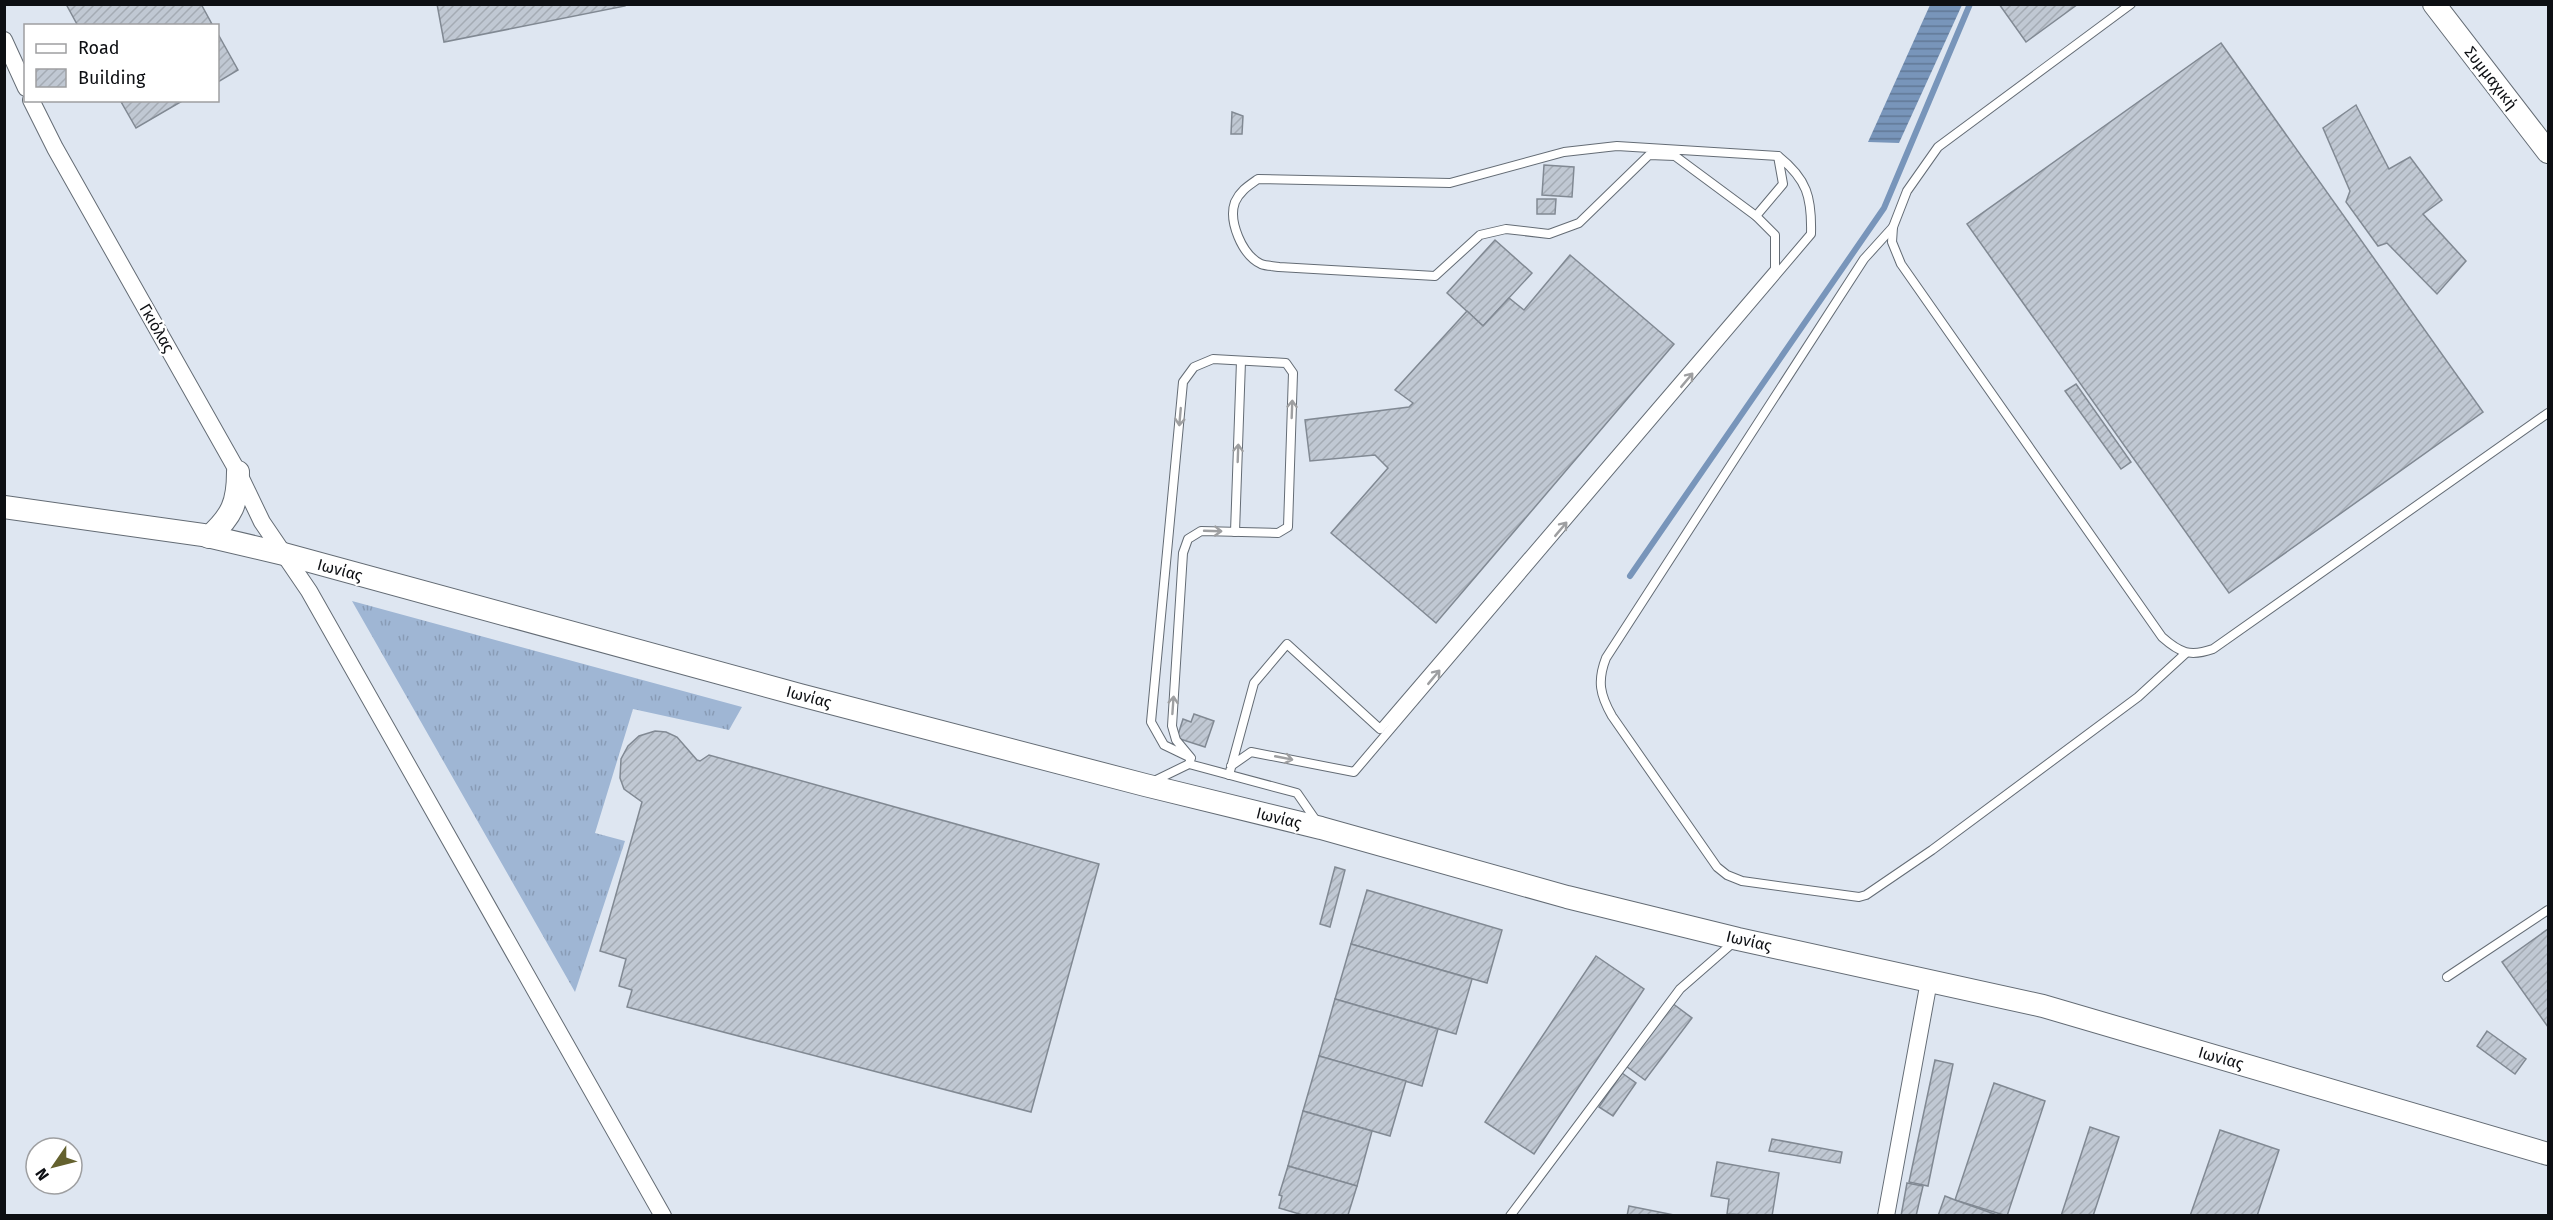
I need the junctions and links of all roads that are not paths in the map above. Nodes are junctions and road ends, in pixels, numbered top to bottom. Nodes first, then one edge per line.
1 (2131, 4) edge
2 (2434, 4) edge
3 (4, 40) edge
4 (24, 84) edge
5 (32, 102) edge
6 (2548, 152) edge
7 (1778, 156) junction
8 (1756, 216) junction
9 (1893, 227) junction
10 (1241, 361) junction
11 (2548, 413) edge
12 (238, 472) junction
13 (4, 507) edge
14 (1235, 532) junction
15 (209, 537) junction
16 (284, 555) junction
17 (2186, 653) junction
18 (1190, 761) junction
19 (1230, 771) junction
20 (1145, 785) junction
21 (1321, 828) junction
22 (2548, 910) edge
23 (1738, 939) junction
24 (2447, 977) dead end
25 (1929, 981) junction
26 (2548, 1154) edge
27 (663, 1215) edge
28 (1510, 1215) edge
29 (1886, 1215) edge

1 - 9 lane
2 - 6 street, Συμμαχική
3 - 4 street
5 - 12 street, Γκιόλας
7 - 8 lane
7 - 8 lane
19 -> 7 lane
8 - 19 lane
9 - 17 lane
9 - 17 lane
14 -> 10 lane
14 -> 10 lane
10 -> 18 lane
11 - 17 lane
12 - 15 street
12 - 16 street, Γκιόλας
13 - 15 street, Ιωνίας
18 -> 14 lane
15 - 16 street, Ιωνίας
16 - 20 street, Ιωνίας
16 - 27 street, Γκιόλας
18 - 19 lane
18 - 20 lane
19 - 21 lane
20 - 21 street, Ιωνίας
21 - 23 street, Ιωνίας
22 - 24 lane
23 - 25 street, Ιωνίας
23 - 28 lane
25 - 26 street, Ιωνίας
25 - 29 street

